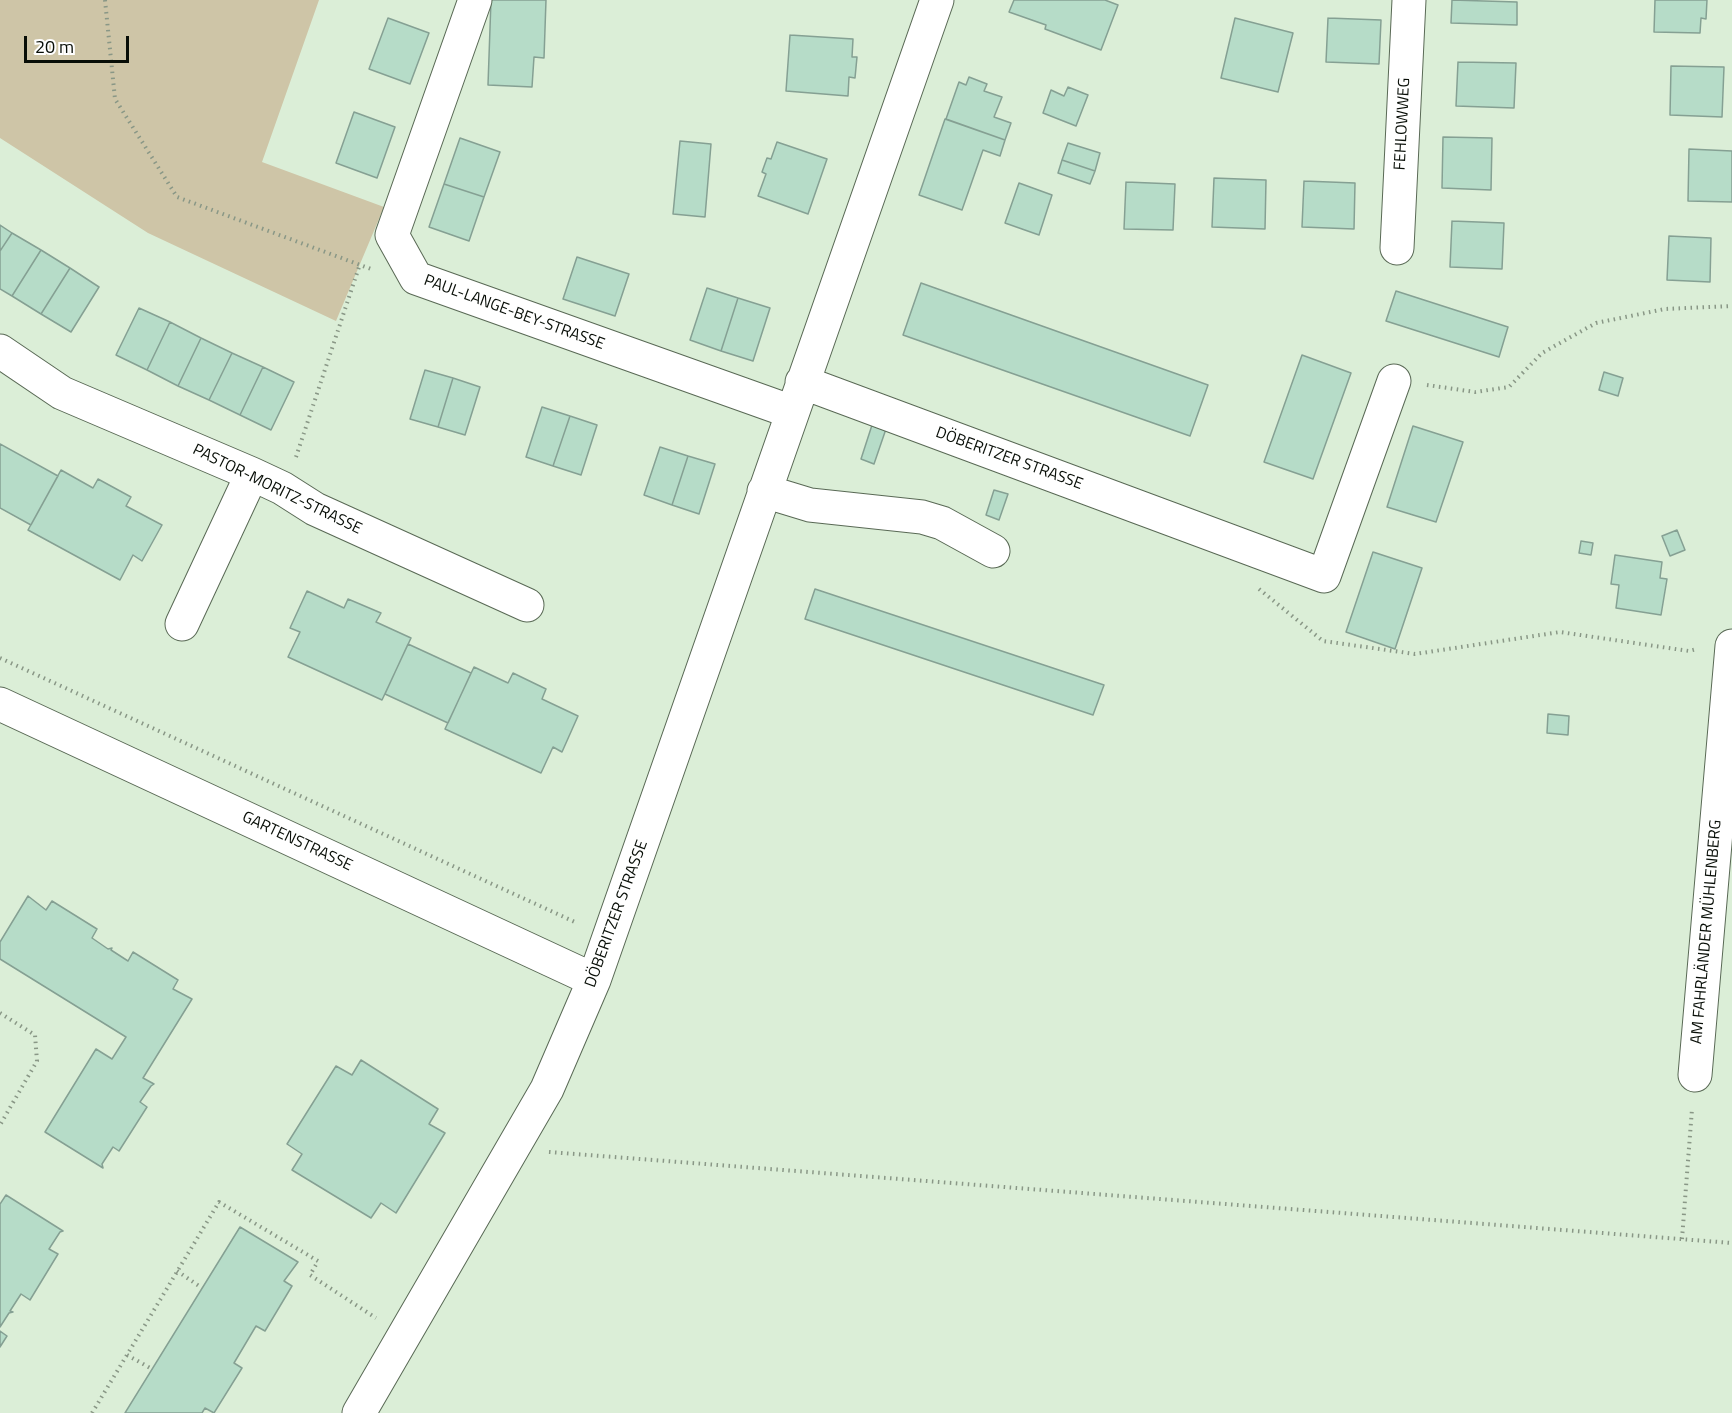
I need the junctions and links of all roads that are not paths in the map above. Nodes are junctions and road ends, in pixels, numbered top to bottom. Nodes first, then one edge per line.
1 (475, 0) edge
2 (937, 0) edge
3 (1409, 0) edge
4 (1397, 248) dead end
5 (0, 351) edge
6 (1394, 381) road end
7 (802, 382) junction
8 (792, 412) junction
9 (252, 474) junction
10 (764, 491) junction
11 (993, 550) dead end
12 (527, 605) dead end
13 (182, 624) dead end
14 (1718, 647) edge
15 (0, 704) edge
16 (594, 980) junction
17 (1695, 1075) road end
18 (359, 1413) edge

1 - 8 street, PAUL-LANGE-BEY-STRASSE
2 - 7 street, DÖBERITZER STRASSE
3 - 4 street, FEHLOWWEG
5 - 9 street, PASTOR-MORITZ-STRASSE
6 - 7 street, DÖBERITZER STRASSE
7 - 8 street, DÖBERITZER STRASSE
8 - 10 street, DÖBERITZER STRASSE
9 - 12 street, PASTOR-MORITZ-STRASSE
9 - 13 street
10 - 11 street
10 - 16 street, DÖBERITZER STRASSE
14 - 17 street, AM FAHRLÄNDER MÜHLENBERG
15 - 16 street, GARTENSTRASSE
16 - 18 street, DÖBERITZER STRASSE

